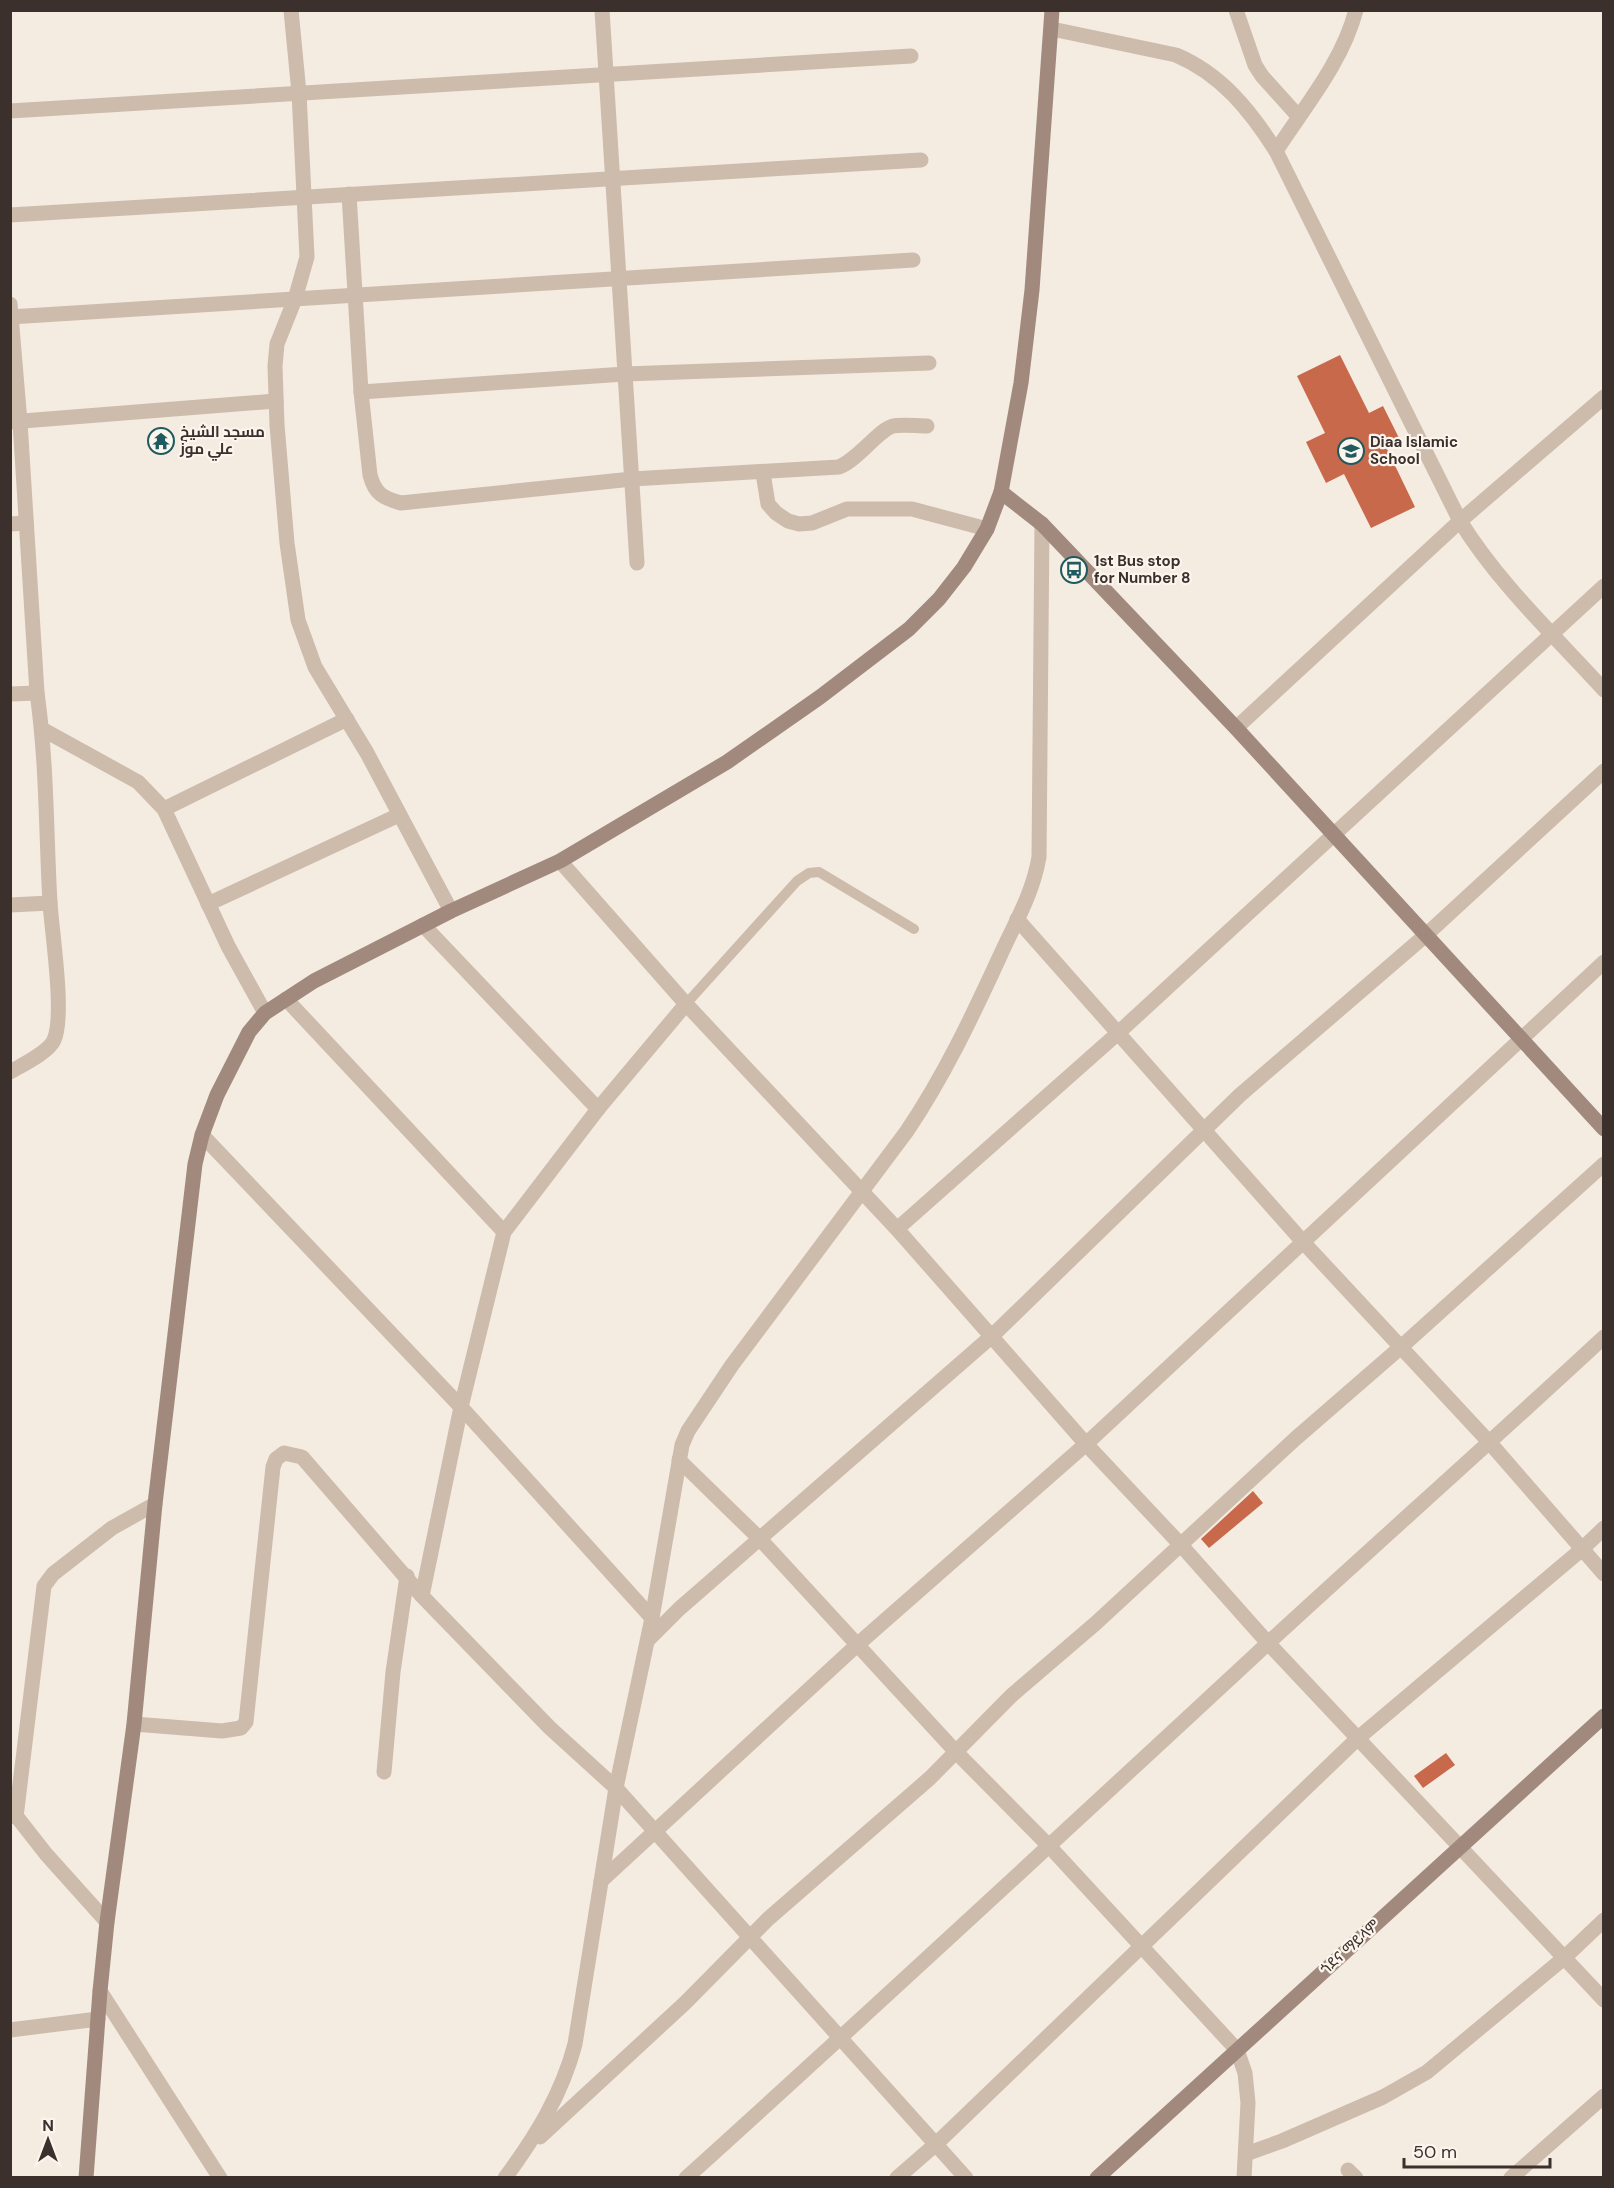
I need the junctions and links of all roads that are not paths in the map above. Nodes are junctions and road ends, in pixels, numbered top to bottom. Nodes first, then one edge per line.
1 (291, 10) edge
2 (602, 10) edge
3 (1052, 10) edge
4 (1236, 10) edge
5 (1356, 10) edge
6 (1052, 29) junction
7 (911, 56) dead end
8 (606, 75) junction
9 (299, 93) junction
10 (10, 111) edge
11 (1298, 116) junction
12 (1276, 151) junction
13 (921, 160) dead end
14 (613, 178) junction
15 (349, 194) junction
16 (304, 197) junction
17 (10, 214) edge
18 (913, 260) dead end
19 (619, 279) junction
20 (354, 296) junction
21 (295, 299) junction
22 (10, 304) edge
23 (11, 317) edge
24 (929, 363) dead end
25 (625, 374) junction
26 (361, 392) junction
27 (1604, 397) edge
28 (276, 401) junction
29 (15, 422) edge
30 (927, 426) dead end
31 (763, 472) junction
32 (632, 479) junction
33 (1002, 492) junction
34 (1460, 521) junction
35 (18, 524) edge
36 (1042, 524) junction
37 (987, 529) junction
38 (637, 563) dead end
39 (1604, 586) edge
40 (1552, 633) junction
41 (1604, 690) edge
42 (37, 693) junction
43 (10, 694) edge
44 (347, 719) junction
45 (1236, 728) junction
46 (42, 729) junction
47 (1604, 771) edge
48 (164, 809) junction
49 (399, 815) junction
50 (1334, 834) junction
51 (560, 861) junction
52 (50, 903) junction
53 (208, 904) junction
54 (10, 905) edge
55 (451, 912) junction
56 (1017, 919) junction
57 (423, 925) junction
58 (914, 929) dead end
59 (1427, 934) junction
60 (1604, 962) edge
61 (286, 999) junction
62 (686, 1004) junction
63 (265, 1013) junction
64 (1117, 1034) junction
65 (1523, 1039) junction
66 (10, 1072) edge
67 (598, 1109) junction
68 (1604, 1129) edge
69 (1204, 1130) junction
70 (202, 1135) junction
71 (1604, 1164) edge
72 (861, 1191) junction
73 (897, 1229) junction
74 (504, 1232) junction
75 (1304, 1243) junction
76 (992, 1336) junction
77 (1604, 1337) edge
78 (1401, 1347) junction
79 (461, 1407) junction
80 (1490, 1443) junction
81 (1086, 1444) junction
82 (679, 1460) junction
83 (155, 1504) junction
84 (1604, 1528) edge
85 (760, 1539) junction
86 (1180, 1544) junction
87 (1581, 1550) junction
88 (1604, 1574) edge
89 (407, 1576) junction
90 (422, 1596) junction
91 (652, 1618) junction
92 (648, 1640) junction
93 (1269, 1643) junction
94 (857, 1646) junction
95 (1604, 1716) edge
96 (134, 1724) junction
97 (1357, 1739) junction
98 (956, 1752) junction
99 (384, 1772) dead end
100 (616, 1788) junction
101 (13, 1812) edge
102 (655, 1832) junction
103 (1050, 1847) junction
104 (1461, 1847) junction
105 (601, 1881) junction
106 (1604, 1920) edge
107 (107, 1922) junction
108 (751, 1937) junction
109 (1142, 1946) junction
110 (1563, 1958) junction
111 (100, 1991) junction
112 (1604, 2000) edge
113 (98, 2019) junction
114 (10, 2030) edge
115 (840, 2038) junction
116 (1237, 2050) junction
117 (1604, 2096) edge
118 (936, 2144) junction
119 (526, 2149) junction
120 (1246, 2154) junction
121 (86, 2178) edge
122 (220, 2178) edge
123 (505, 2178) edge
124 (686, 2178) edge
125 (897, 2178) edge
126 (966, 2178) edge
127 (1097, 2178) edge
128 (1244, 2178) edge
129 (1511, 2178) edge

1 - 9 street
2 - 8 street
3 - 6 street
4 - 11 street
5 - 11 street
6 - 12 street
6 - 33 street
7 - 8 street
8 - 9 street
8 - 14 street
9 - 10 street
9 - 16 street
11 - 12 street
12 - 34 street
13 - 14 street
14 - 15 street
14 - 19 street
15 - 16 street
15 - 20 street
16 - 17 street
16 - 21 street
18 - 19 street
19 - 20 street
19 - 25 street
20 - 21 street
20 - 26 street
21 - 23 street
21 - 28 street
22 - 23 street
23 - 29 street
24 - 25 street
25 - 26 street
25 - 32 street
26 - 32 street
27 - 34 street
28 - 29 street
28 - 44 street
29 - 35 street
30 - 31 street
31 - 32 street
31 - 37 street
32 - 38 street
33 - 36 street
33 - 37 street
34 - 40 street
34 - 45 street
35 - 42 street
36 - 45 street
36 - 56 street
37 - 51 street
39 - 40 street
40 - 41 street
40 - 50 street
42 - 43 street
42 - 46 street
44 - 48 street
44 - 49 street
45 - 50 street
46 - 48 street
46 - 52 street
47 - 59 street
48 - 53 street
49 - 53 street
49 - 55 street
50 - 59 street
50 - 64 street
51 - 55 street
51 - 62 street
52 - 54 street
52 - 66 street
53 - 63 street
55 - 57 street
56 - 64 street
56 - 72 street
57 - 61 street
57 - 67 street
58 - 62 lane
59 - 65 street
59 - 69 street
60 - 65 street
61 - 63 street
61 - 74 street
62 - 67 street
62 - 72 street
63 - 70 street
64 - 69 street
64 - 73 street
65 - 68 street
65 - 75 street
67 - 74 street
69 - 75 street
69 - 76 street
70 - 79 street
70 - 83 street
71 - 78 street
72 - 73 street
72 - 82 street
73 - 76 street
74 - 79 street
75 - 78 street
75 - 81 street
76 - 81 street
76 - 85 street
77 - 80 street
78 - 80 street
78 - 86 street
79 - 90 street
79 - 91 street
80 - 87 street
80 - 93 street
81 - 86 street
81 - 94 street
82 - 85 street
82 - 91 street
83 - 96 street
83 - 101 street
84 - 87 street
85 - 92 street
85 - 94 street
86 - 93 street
86 - 98 street
87 - 88 street
87 - 97 street
89 - 90 street
89 - 96 street
89 - 99 street
90 - 100 street
91 - 92 street
92 - 100 street
93 - 97 street
93 - 103 street
94 - 98 street
94 - 102 street
95 - 104 street, ጎደና ማይላም
96 - 107 street
97 - 104 street
97 - 109 street
98 - 103 street
98 - 108 street
100 - 102 street
100 - 105 street
101 - 107 street
102 - 105 street
102 - 108 street
103 - 109 street
103 - 115 street
104 - 110 street
104 - 116 street, ጎደና ማይላም
105 - 119 street
106 - 110 street
107 - 111 street
108 - 115 street
108 - 119 street
109 - 116 street
109 - 118 street
110 - 112 street
110 - 120 street
111 - 113 street
111 - 122 street
113 - 114 street
113 - 121 street
115 - 118 street
115 - 124 street
116 - 120 street
116 - 127 street, ጎደና ማይላም
117 - 129 street
118 - 125 street
118 - 126 street
119 - 123 street
120 - 128 street

